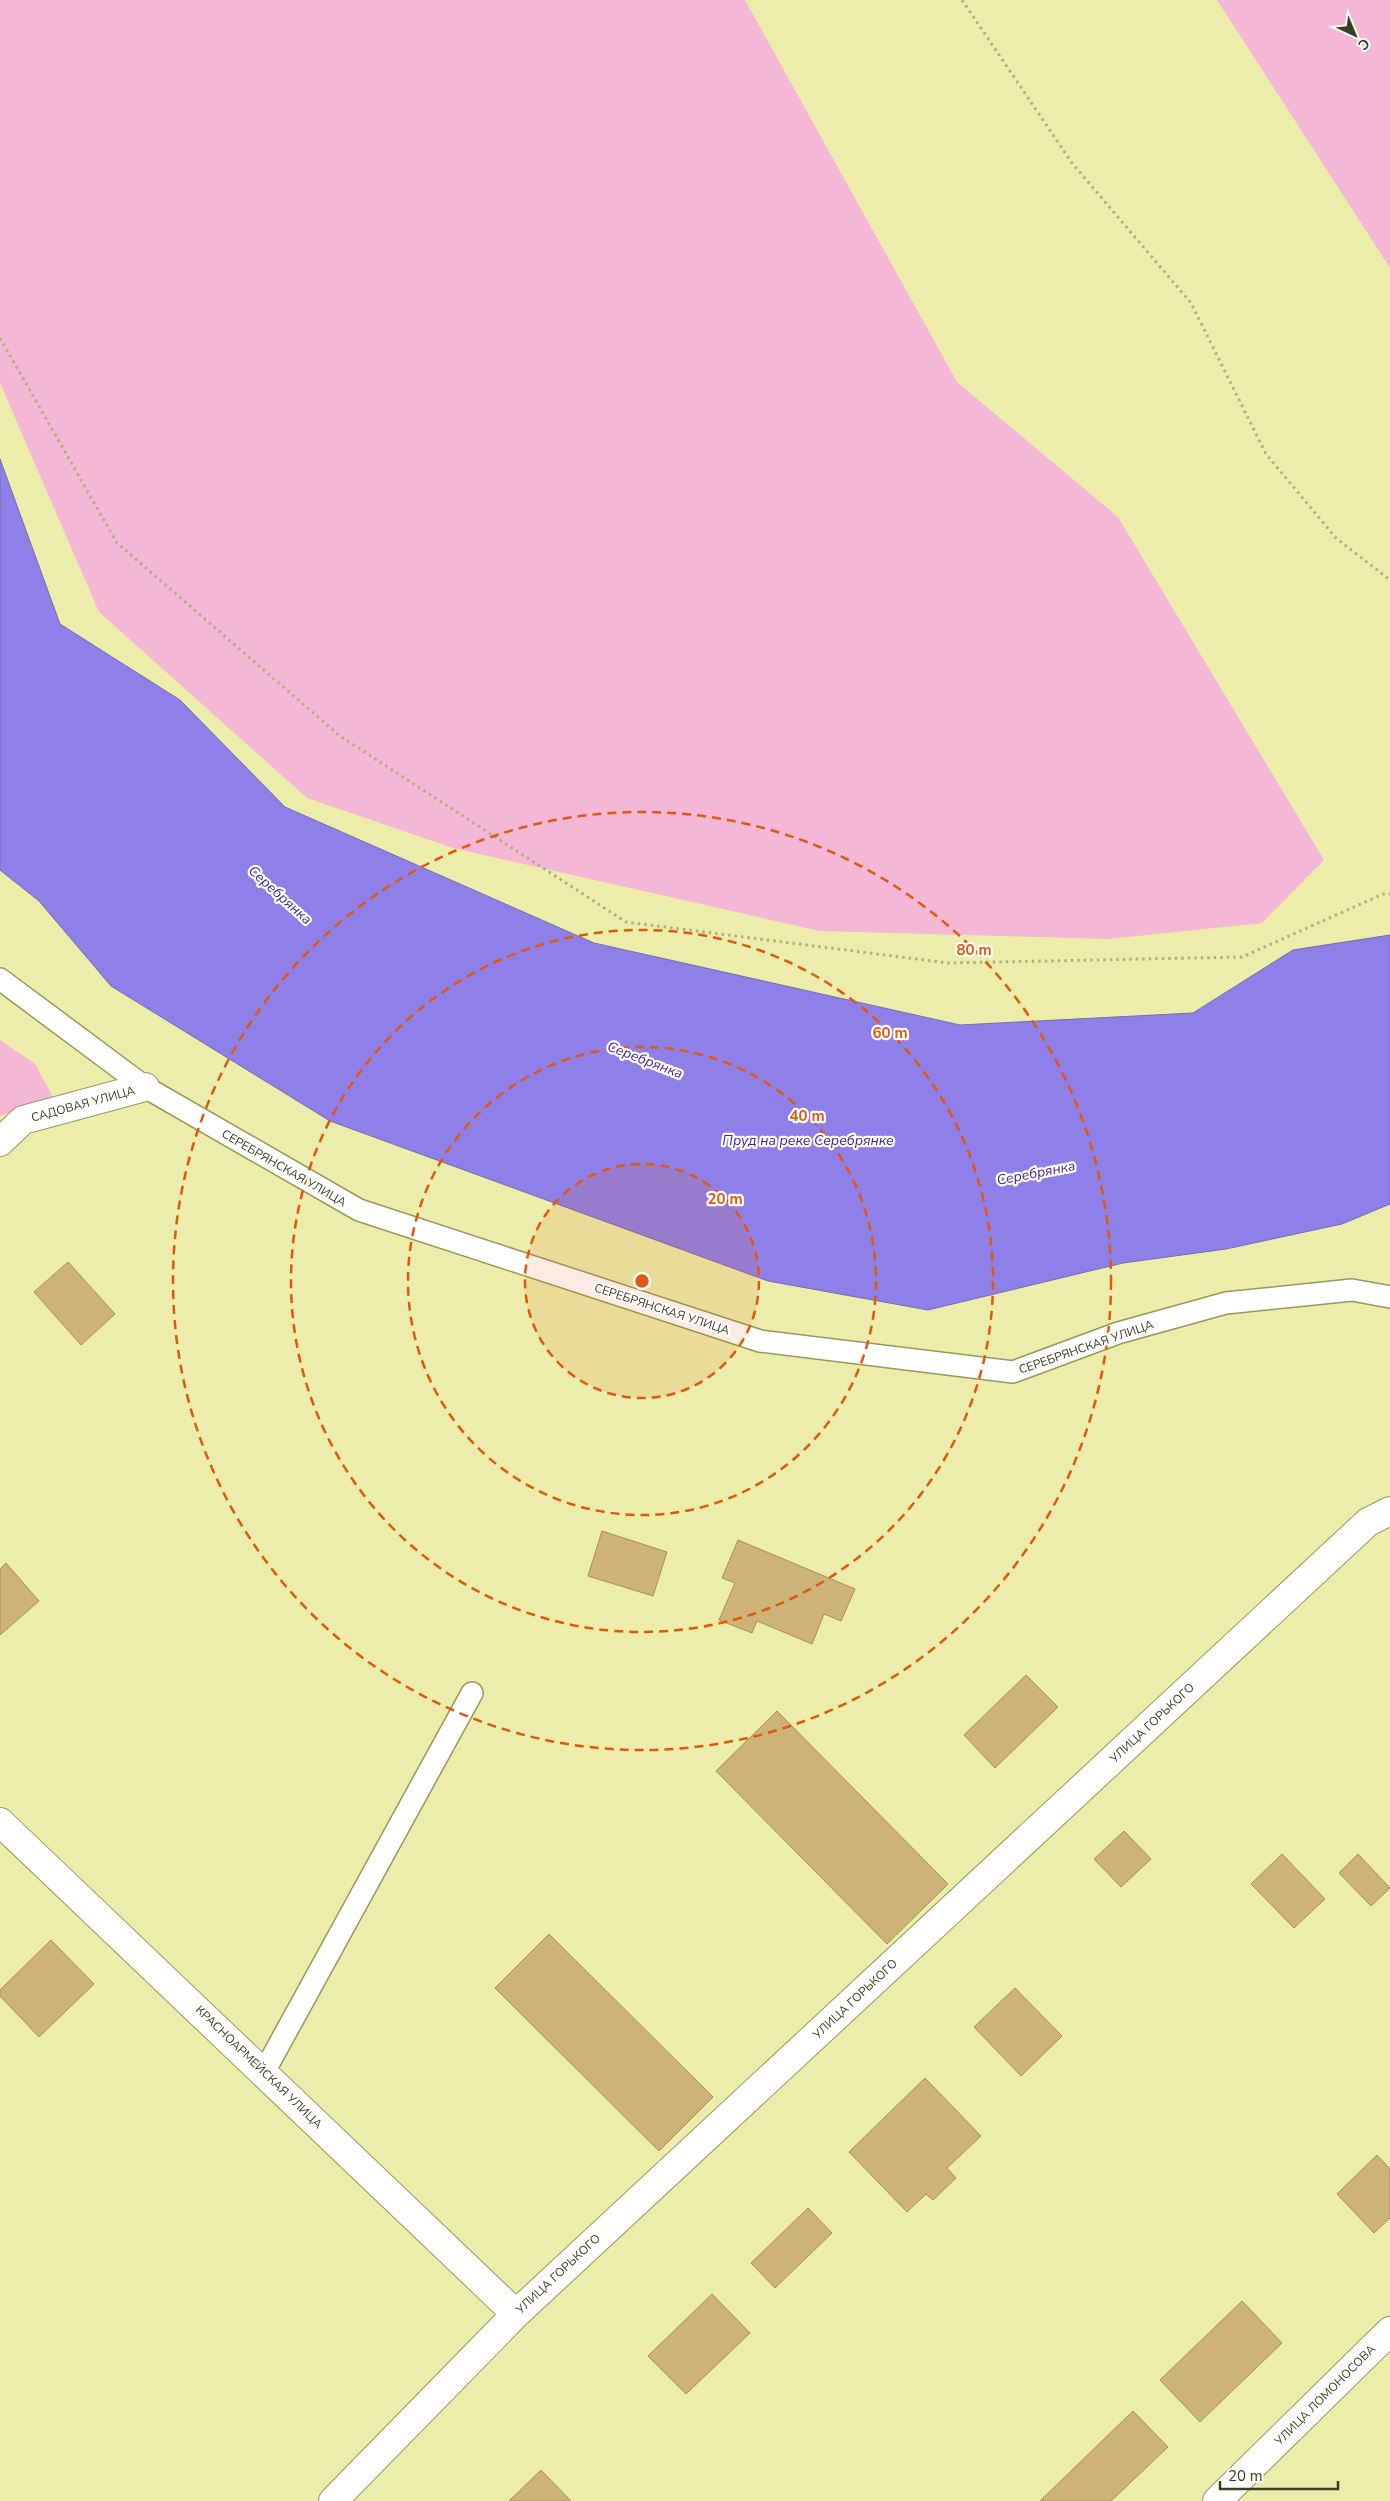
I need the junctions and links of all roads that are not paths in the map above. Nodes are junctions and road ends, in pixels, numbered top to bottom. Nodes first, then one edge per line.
1 (0, 979) edge
2 (145, 1087) junction
3 (0, 1142) edge
4 (1390, 1297) edge
5 (1390, 1511) edge
6 (472, 1693) dead end
7 (0, 1822) edge
8 (264, 2072) junction
9 (516, 2314) junction
10 (1390, 2331) edge
11 (333, 2501) edge
12 (1217, 2501) edge

1 - 2 lane, СЕРЕБРЯНСКАЯ УЛИЦА
2 - 3 street, САДОВАЯ УЛИЦА
2 - 4 lane, СЕРЕБРЯНСКАЯ УЛИЦА
5 - 9 street, УЛИЦА ГОРЬКОГО
6 - 8 lane
7 - 8 street, КРАСНОАРМЕЙСКАЯ УЛИЦА
8 - 9 street, КРАСНОАРМЕЙСКАЯ УЛИЦА
9 - 11 street, УЛИЦА ГОРЬКОГО
10 - 12 street, УЛИЦА ЛОМОНОСОВА

